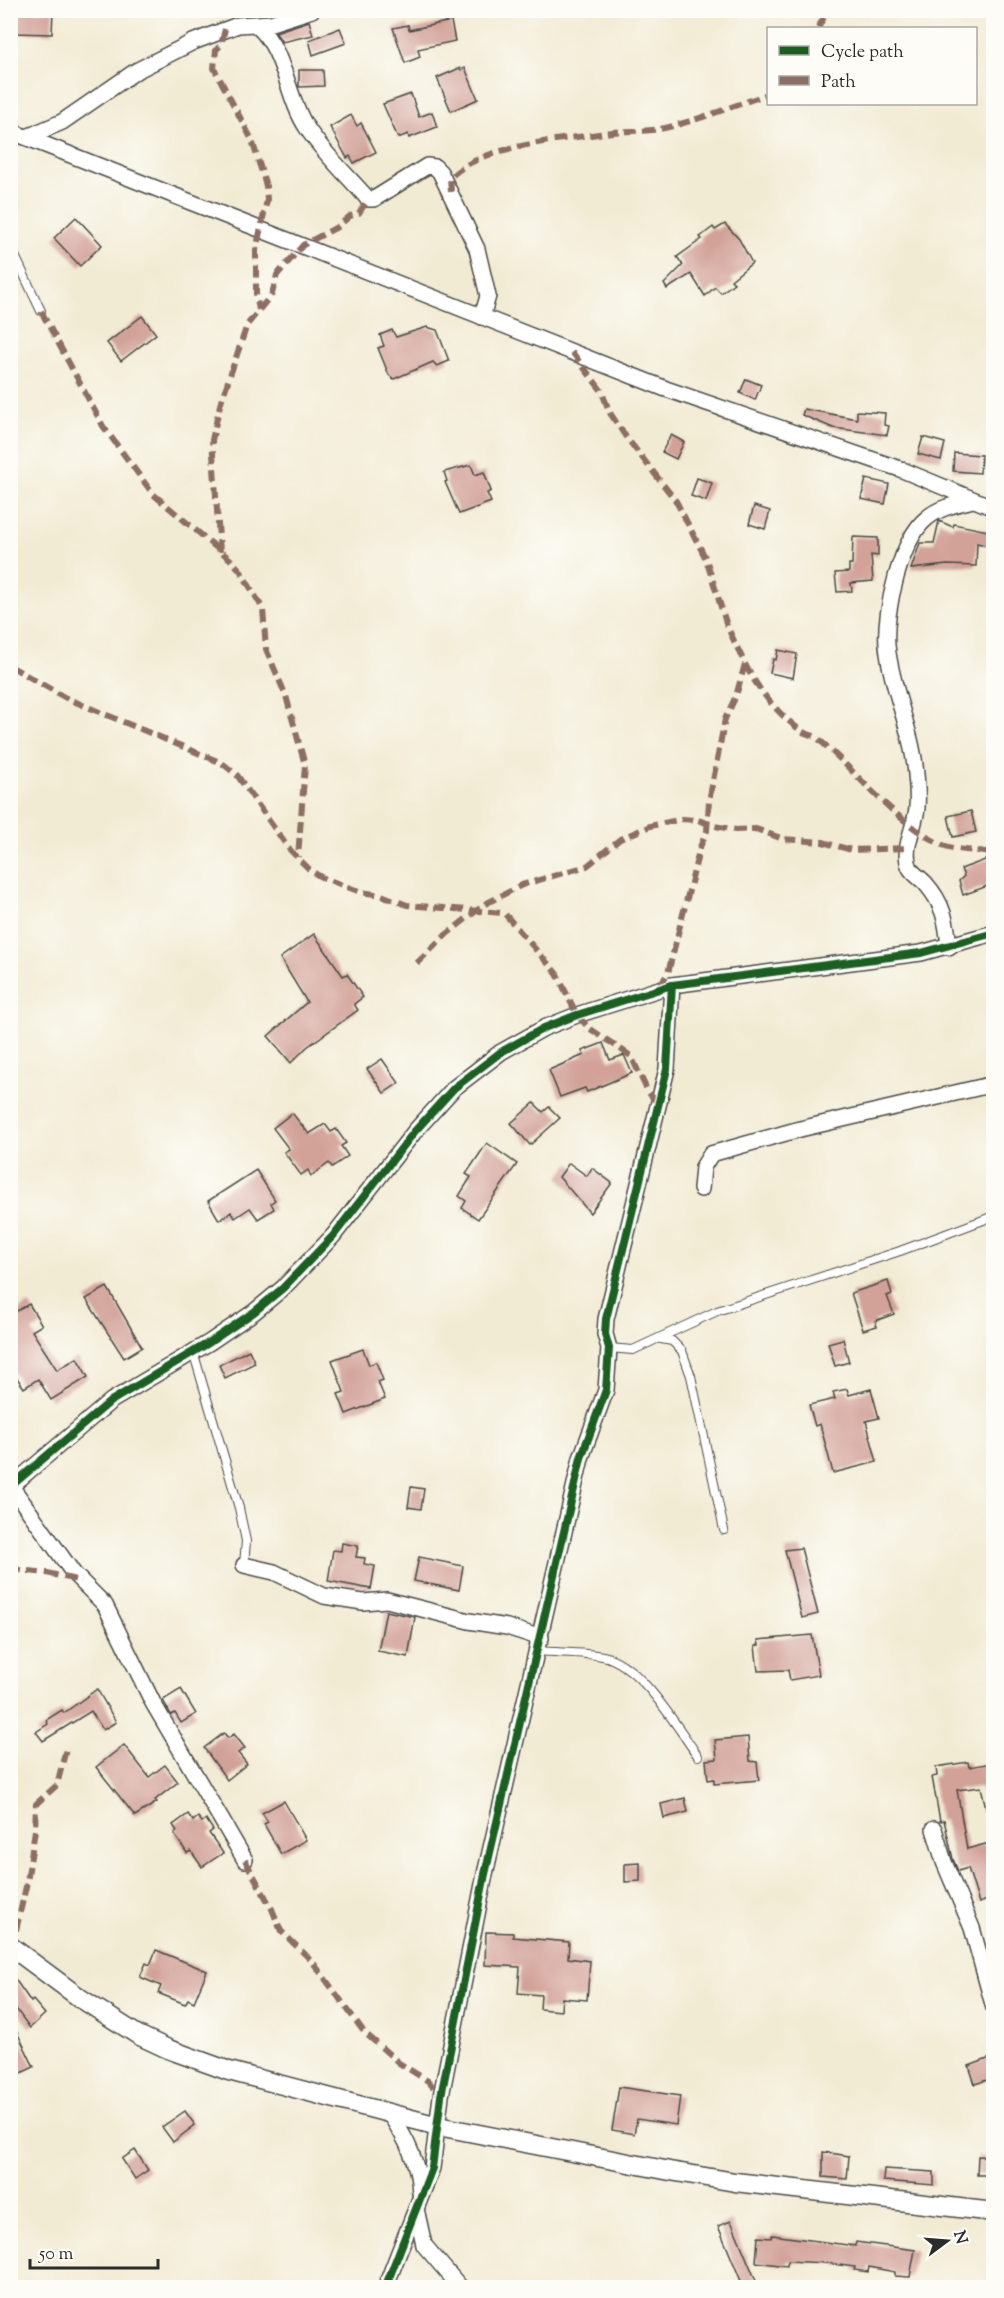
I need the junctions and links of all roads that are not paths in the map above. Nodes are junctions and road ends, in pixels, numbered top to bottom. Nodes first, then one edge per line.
1 (312, 10) edge
2 (256, 25) junction
3 (10, 131) edge
4 (27, 137) junction
5 (10, 245) edge
6 (41, 311) dead end
7 (482, 317) junction
8 (973, 500) junction
9 (993, 508) edge
10 (993, 933) edge
11 (949, 946) junction
12 (672, 985) junction
13 (993, 1083) edge
14 (701, 1189) dead end
15 (993, 1216) edge
16 (659, 1339) junction
17 (609, 1348) junction
18 (193, 1351) junction
19 (10, 1471) edge
20 (11, 1487) edge
21 (724, 1530) dead end
22 (244, 1565) joint
23 (540, 1644) junction
24 (698, 1756) dead end
25 (934, 1829) dead end
26 (244, 1860) dead end
27 (10, 1946) edge
28 (993, 2008) edge
29 (389, 2113) junction
30 (438, 2126) junction
31 (418, 2203) junction
32 (993, 2212) edge
33 (385, 2288) edge
34 (462, 2288) edge

1 - 2 street
2 - 4 street
2 - 7 street
3 - 4 street
4 - 7 street
5 - 6 lane
7 - 8 street
8 - 9 street
8 - 11 street
10 - 11 street
11 - 12 street
12 - 17 street
12 - 18 street
13 - 14 street
15 - 16 lane
16 - 17 lane
16 - 21 lane
17 - 23 street
18 - 20 street
18 - 22 lane
19 - 20 street
20 - 26 street
22 - 23 street
23 - 24 lane
23 - 30 street
25 - 28 street
27 - 29 street
29 - 30 street
29 - 31 street
30 - 31 street
30 - 32 street
31 - 33 street
31 - 34 street

